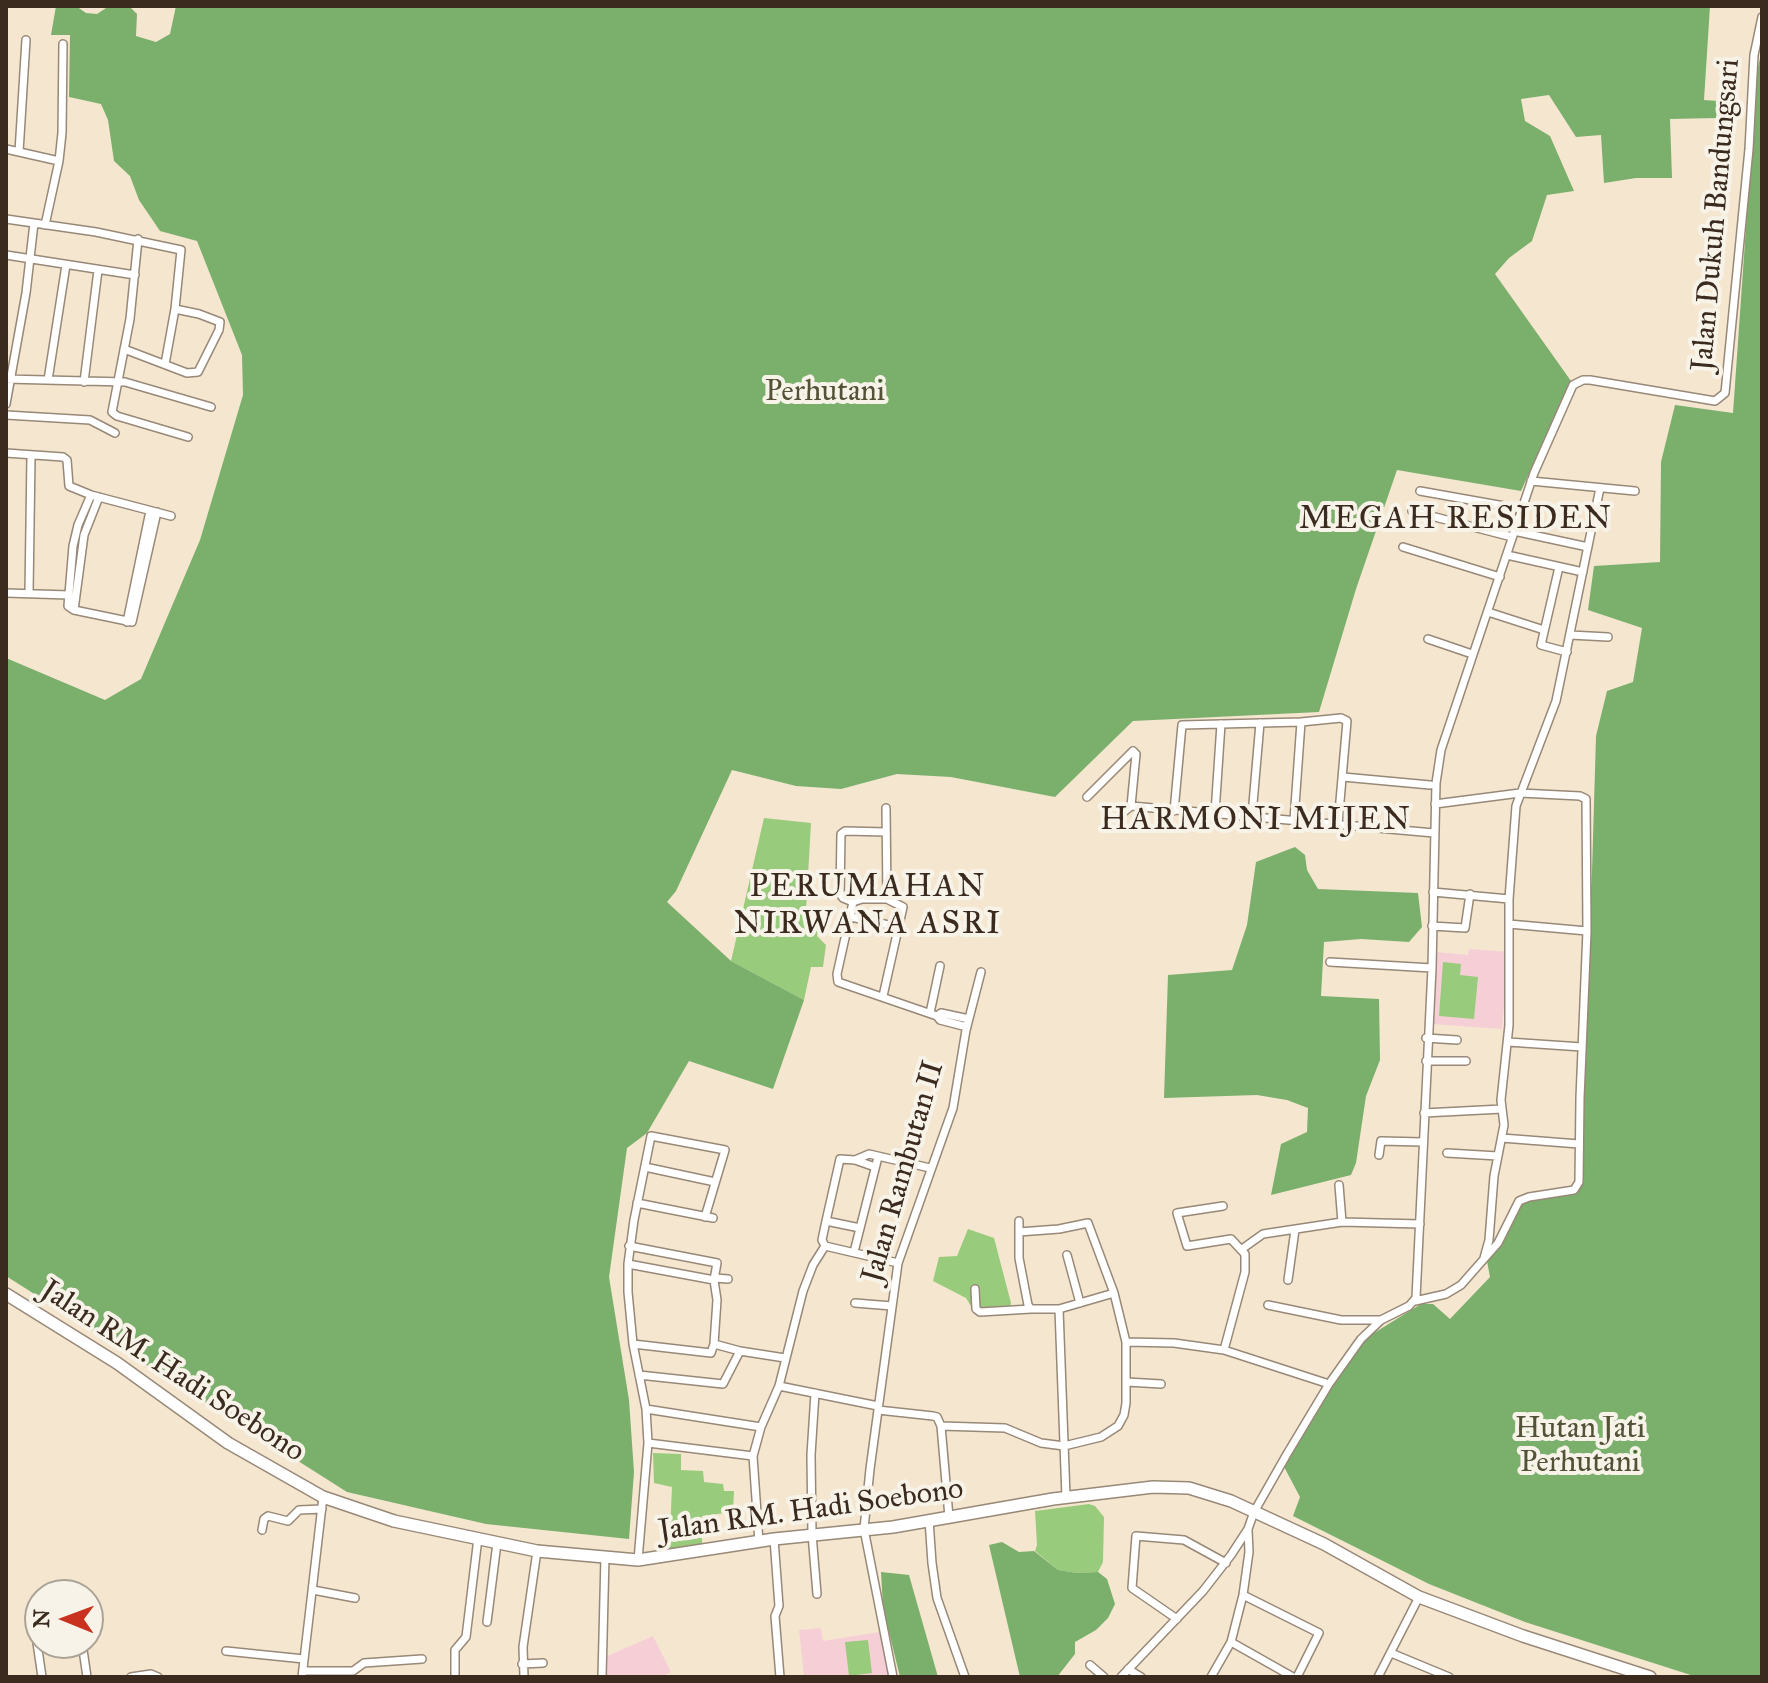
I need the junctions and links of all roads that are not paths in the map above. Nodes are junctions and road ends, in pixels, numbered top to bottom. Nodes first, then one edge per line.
1 (1762, 17) edge
2 (26, 40) dead end
3 (63, 44) dead end
4 (6, 149) edge
5 (19, 152) junction
6 (59, 161) junction
7 (6, 219) edge
8 (34, 223) junction
9 (45, 225) junction
10 (138, 239) junction
11 (6, 255) edge
12 (30, 259) junction
13 (66, 265) junction
14 (98, 270) junction
15 (135, 275) junction
16 (175, 309) junction
17 (124, 349) junction
18 (165, 364) junction
19 (8, 379) edge
20 (48, 380) junction
21 (118, 381) junction
22 (84, 382) junction
23 (6, 404) edge
24 (211, 407) dead end
25 (6, 415) edge
26 (115, 433) dead end
27 (188, 437) dead end
28 (6, 453) edge
29 (31, 456) junction
30 (1531, 481) junction
31 (1600, 488) junction
32 (1420, 491) dead end
33 (1635, 491) dead end
34 (95, 496) junction
35 (1521, 509) junction
36 (1412, 511) dead end
37 (153, 512) junction
38 (171, 516) dead end
39 (1513, 534) junction
40 (1403, 547) dead end
41 (1588, 547) junction
42 (1507, 555) junction
43 (1559, 567) junction
44 (1583, 572) junction
45 (1500, 577) junction
46 (6, 593) edge
47 (29, 593) junction
48 (69, 595) junction
49 (74, 610) junction
50 (1488, 612) junction
51 (1544, 630) junction
52 (1570, 635) junction
53 (1608, 637) dead end
54 (1428, 639) dead end
55 (1567, 652) junction
56 (1472, 654) junction
57 (1301, 722) junction
58 (1260, 723) junction
59 (1221, 724) junction
60 (1343, 777) junction
61 (1430, 785) dead end
62 (1520, 793) junction
63 (1087, 797) dead end
64 (1435, 804) junction
65 (1131, 806) junction
66 (886, 808) dead end
67 (1174, 811) junction
68 (1215, 813) junction
69 (1252, 815) junction
70 (1119, 816) dead end
71 (1294, 820) junction
72 (1338, 824) junction
73 (886, 832) junction
74 (1434, 833) junction
75 (1433, 892) junction
76 (1470, 894) junction
77 (887, 899) junction
78 (1509, 899) junction
79 (853, 902) junction
80 (851, 917) junction
81 (1509, 924) junction
82 (1432, 926) junction
83 (898, 927) junction
84 (1587, 931) junction
85 (1330, 962) dead end
86 (940, 966) dead end
87 (1432, 968) junction
88 (981, 972) dead end
89 (883, 996) junction
90 (933, 1014) junction
91 (968, 1023) junction
92 (1426, 1038) junction
93 (1457, 1040) dead end
94 (1508, 1042) junction
95 (1582, 1047) junction
96 (1426, 1061) junction
97 (1466, 1061) dead end
98 (1502, 1109) junction
99 (1424, 1113) junction
100 (1502, 1138) junction
101 (1423, 1142) junction
102 (1579, 1144) junction
103 (1447, 1153) dead end
104 (1379, 1155) dead end
105 (1498, 1156) junction
106 (878, 1157) junction
107 (855, 1160) junction
108 (645, 1167) junction
109 (875, 1167) junction
110 (930, 1168) junction
111 (715, 1182) junction
112 (1339, 1185) dead end
113 (637, 1203) junction
114 (1223, 1206) dead end
115 (826, 1221) junction
116 (1019, 1221) dead end
117 (1342, 1222) junction
118 (1420, 1224) junction
119 (860, 1228) junction
120 (1295, 1230) junction
121 (1019, 1232) junction
122 (629, 1246) junction
123 (825, 1246) junction
124 (1242, 1249) junction
125 (854, 1252) junction
126 (1067, 1255) dead end
127 (1484, 1258) junction
128 (898, 1263) junction
129 (628, 1264) junction
130 (714, 1279) junction
131 (728, 1279) dead end
132 (1288, 1280) dead end
133 (975, 1289) dead end
134 (1114, 1293) junction
135 (6, 1294) edge
136 (1415, 1301) junction
137 (855, 1303) dead end
138 (1080, 1303) junction
139 (1268, 1305) dead end
140 (892, 1306) junction
141 (1031, 1309) junction
142 (1059, 1309) junction
143 (1381, 1320) junction
144 (1126, 1342) junction
145 (633, 1344) junction
146 (714, 1344) junction
147 (1224, 1350) junction
148 (740, 1351) junction
149 (785, 1358) junction
150 (639, 1375) junction
151 (1127, 1382) junction
152 (1161, 1384) dead end
153 (1329, 1384) junction
154 (779, 1386) junction
155 (815, 1393) junction
156 (878, 1408) junction
157 (646, 1409) junction
158 (941, 1426) junction
159 (761, 1427) junction
160 (648, 1443) junction
161 (1064, 1446) junction
162 (753, 1456) junction
163 (1066, 1497) junction
164 (322, 1503) junction
165 (1254, 1512) junction
166 (949, 1517) junction
167 (929, 1520) junction
168 (864, 1529) junction
169 (1248, 1529) junction
170 (262, 1530) dead end
171 (812, 1534) junction
172 (478, 1538) junction
173 (774, 1539) junction
174 (759, 1542) junction
175 (497, 1543) junction
176 (537, 1551) junction
177 (605, 1557) junction
178 (638, 1560) junction
179 (1226, 1563) junction
180 (313, 1590) junction
181 (817, 1594) dead end
182 (1243, 1595) junction
183 (1419, 1597) junction
184 (355, 1598) dead end
185 (1177, 1619) junction
186 (487, 1622) dead end
187 (1231, 1642) junction
188 (226, 1651) dead end
189 (1391, 1653) junction
190 (304, 1659) junction
191 (422, 1659) dead end
192 (543, 1663) dead end
193 (522, 1664) junction
194 (1090, 1665) dead end
195 (1128, 1669) junction
196 (302, 1674) edge
197 (131, 1677) edge
198 (158, 1677) edge
199 (455, 1677) edge
200 (524, 1677) edge
201 (602, 1677) edge
202 (780, 1677) edge
203 (893, 1677) edge
204 (965, 1677) edge
205 (1104, 1677) edge
206 (1121, 1677) edge
207 (1141, 1677) edge
208 (1211, 1677) edge
209 (1295, 1677) edge
210 (1378, 1677) edge
211 (1449, 1677) edge
212 (1650, 1677) edge

1 - 30 street, Jalan Dukuh Bandungsari
2 - 5 street
3 - 6 street
4 - 5 street
5 - 6 street
6 - 9 street
7 - 8 street
8 - 9 street
8 - 12 street
9 - 10 street
10 - 15 street
10 - 16 street
11 - 12 street
12 - 13 street
12 - 19 street
13 - 14 street
13 - 20 street
14 - 15 street
14 - 22 street
15 - 17 street
16 - 18 street
16 - 18 street
17 - 18 street
17 - 21 street
19 - 20 street
19 - 23 street
20 - 22 street
21 - 22 street
21 - 24 street
21 - 27 street
25 - 26 street
28 - 29 street
29 - 34 street
29 - 47 street
30 - 31 street
30 - 35 street, Jalan Dukuh Bandungsari
31 - 33 street
31 - 41 street
32 - 35 street
34 - 37 street
34 - 48 street
34 - 49 street
35 - 39 street, Jalan Dukuh Bandungsari
36 - 39 street
37 - 38 street
37 - 49 street
39 - 41 street
39 - 42 street, Jalan Dukuh Bandungsari
40 - 45 street
41 - 44 street
42 - 43 street
42 - 45 street, Jalan Dukuh Bandungsari
43 - 44 street
43 - 51 street
44 - 52 street
45 - 50 street, Jalan Dukuh Bandungsari
46 - 47 street
47 - 48 street
48 - 49 street
50 - 51 street
50 - 56 street, Jalan Dukuh Bandungsari
51 - 55 street
52 - 53 street
52 - 55 street
54 - 56 street
55 - 62 street
56 - 64 street, Jalan Dukuh Bandungsari
57 - 58 street
57 - 60 street
57 - 71 street
58 - 59 street
58 - 69 street
59 - 67 street
59 - 68 street
60 - 61 street
60 - 72 street
62 - 64 street
62 - 78 street
62 - 84 street
63 - 65 street
64 - 74 street, Jalan Dukuh Bandungsari
65 - 67 street
65 - 70 street
66 - 73 street
67 - 68 street
68 - 69 street
69 - 71 street
71 - 72 street
72 - 74 street
73 - 77 street
73 - 79 street
74 - 75 street, Jalan Dukuh Bandungsari
75 - 76 street
75 - 82 street, Jalan Dukuh Bandungsari
76 - 78 street
76 - 82 street
77 - 79 street
77 - 83 street
78 - 81 street
79 - 80 street
80 - 83 street
80 - 89 street
81 - 84 street
81 - 94 street
82 - 87 street, Jalan Dukuh Bandungsari
83 - 89 street
84 - 95 street
85 - 87 street
86 - 90 street
87 - 92 street, Jalan Dukuh Bandungsari
88 - 91 street, Jalan Rambutan II
89 - 90 street
90 - 91 street
91 - 110 street, Jalan Rambutan II
92 - 93 street
92 - 96 street, Jalan Dukuh Bandungsari
94 - 95 street
94 - 98 street
95 - 102 street
96 - 97 street
96 - 99 street, Jalan Dukuh Bandungsari
98 - 99 street
98 - 100 street
99 - 101 street, Jalan Dukuh Bandungsari
100 - 102 street
100 - 105 street
101 - 104 street
101 - 118 street, Jalan Dukuh Bandungsari
102 - 127 street
103 - 105 street
105 - 127 street
106 - 107 street
106 - 109 street
106 - 110 street
107 - 109 street
107 - 115 street
108 - 111 street
108 - 111 street
108 - 113 street
109 - 119 street
110 - 128 street, Jalan Rambutan II
111 - 113 street
112 - 117 street
113 - 122 street
114 - 124 street
115 - 119 street
115 - 123 street
116 - 121 street
117 - 118 street
117 - 120 street
118 - 136 street, Jalan Dukuh Bandungsari
119 - 125 street
120 - 124 street
120 - 132 street
121 - 134 street
121 - 141 street
122 - 129 street
122 - 130 street
123 - 125 street
123 - 149 street
124 - 147 street
125 - 128 street
126 - 138 street
127 - 136 street
128 - 140 street, Jalan Rambutan II
129 - 130 street
129 - 145 street
130 - 131 street
130 - 146 street
133 - 141 street
134 - 138 street
134 - 144 street
135 - 164 main road, Jalan RM. Hadi Soebono
136 - 143 street
137 - 140 street
138 - 142 street
139 - 143 street
140 - 156 street, Jalan Rambutan II
141 - 142 street
142 - 161 street
143 - 153 street
144 - 147 street
144 - 151 street
145 - 146 street
145 - 150 street
146 - 148 street
147 - 153 street
148 - 149 street
148 - 150 street
149 - 154 street
150 - 157 street
151 - 152 street
151 - 161 street
153 - 165 street
154 - 155 street
154 - 159 street
155 - 156 street
155 - 171 street
156 - 158 street
156 - 168 street, Jalan Rambutan II
157 - 159 street
157 - 160 street
158 - 161 street
158 - 166 street
159 - 162 street
160 - 162 street
160 - 178 street
161 - 163 street
162 - 174 street
163 - 165 main road, Jalan RM. Hadi Soebono
163 - 166 main road, Jalan RM. Hadi Soebono
164 - 170 street
164 - 172 main road, Jalan RM. Hadi Soebono
164 - 180 street
165 - 169 street
165 - 183 main road, Jalan RM. Hadi Soebono
166 - 167 main road, Jalan RM. Hadi Soebono
167 - 168 main road, Jalan RM. Hadi Soebono
167 - 204 street
168 - 171 main road, Jalan RM. Hadi Soebono
168 - 203 street, Jalan Rambutan II
169 - 179 street
169 - 182 street
171 - 173 main road, Jalan RM. Hadi Soebono
171 - 181 street
172 - 175 main road, Jalan RM. Hadi Soebono
172 - 199 street
173 - 174 main road, Jalan RM. Hadi Soebono
173 - 202 street
174 - 178 main road, Jalan RM. Hadi Soebono
175 - 176 main road, Jalan RM. Hadi Soebono
175 - 186 street
176 - 177 main road, Jalan RM. Hadi Soebono
176 - 193 street
177 - 178 main road, Jalan RM. Hadi Soebono
177 - 201 street
179 - 185 street
179 - 185 street
180 - 184 street
180 - 190 street
182 - 187 street
182 - 209 street
183 - 189 street
183 - 212 main road, Jalan RM. Hadi Soebono
185 - 195 street
187 - 208 street
187 - 209 street
188 - 190 street
189 - 210 street
189 - 211 street
190 - 196 street
191 - 196 street
192 - 193 street
193 - 200 street
194 - 205 street
195 - 206 street
195 - 207 street
197 - 198 street

